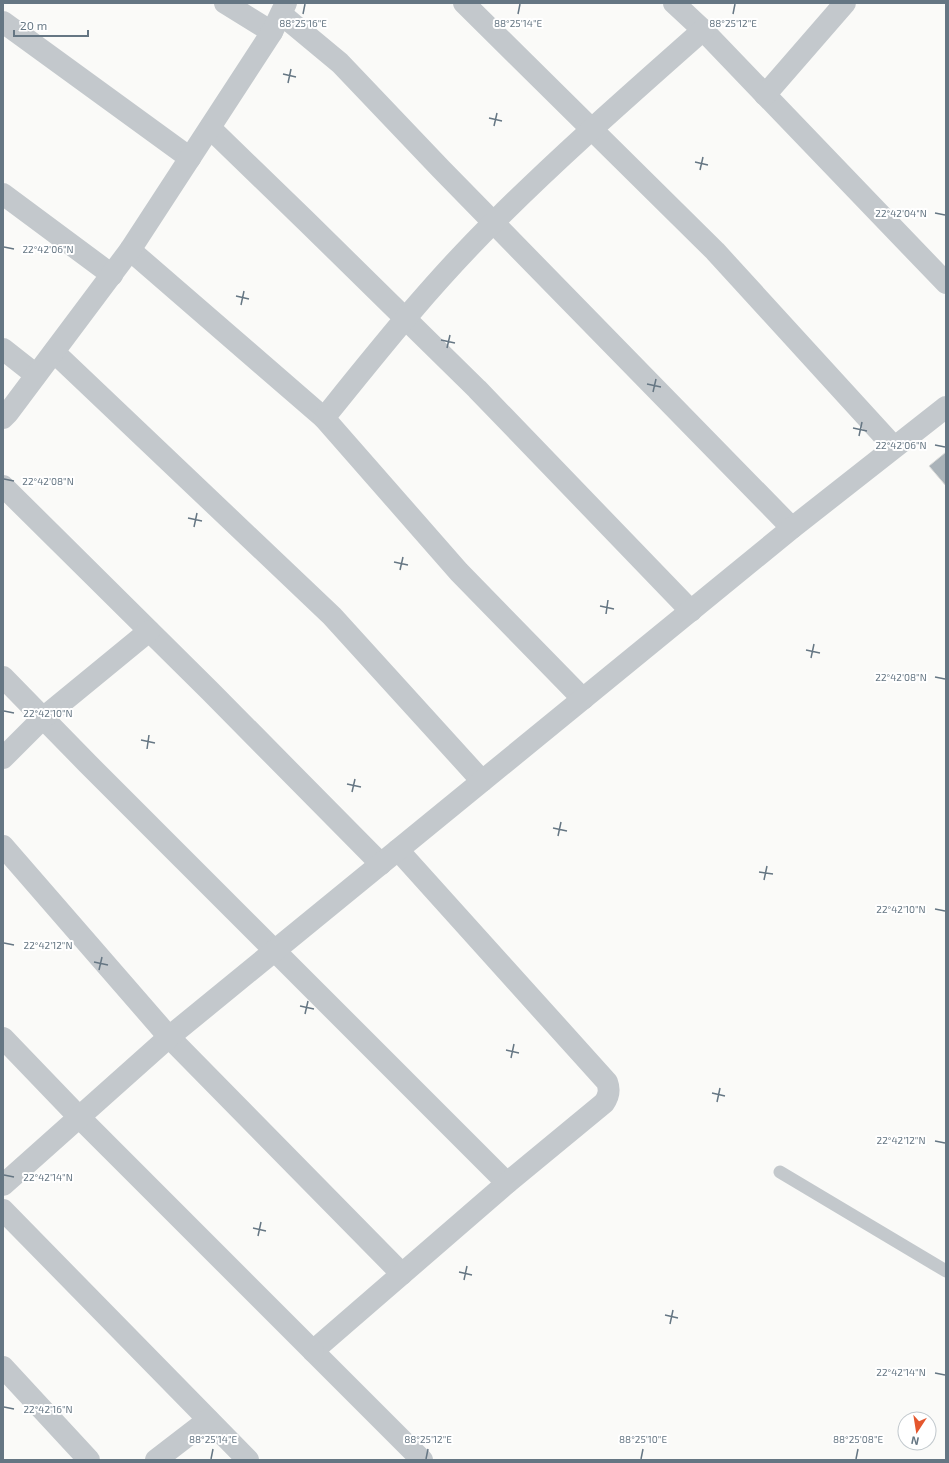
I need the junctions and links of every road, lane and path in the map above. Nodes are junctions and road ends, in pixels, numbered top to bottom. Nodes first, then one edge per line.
1 (226, 3) edge
2 (464, 3) edge
3 (674, 3) edge
4 (845, 3) edge
5 (280, 16) edge
6 (3, 22) edge
7 (703, 30) junction
8 (765, 96) junction
9 (210, 128) junction
10 (592, 129) junction
11 (190, 158) junction
12 (3, 194) edge
13 (493, 223) junction
14 (130, 250) junction
15 (112, 275) junction
16 (946, 283) edge
17 (405, 318) junction
18 (3, 349) edge
19 (54, 352) junction
20 (36, 375) junction
21 (946, 407) edge
22 (3, 418) edge
23 (324, 418) junction
24 (894, 447) junction
25 (3, 486) edge
26 (792, 528) junction
27 (691, 611) junction
28 (149, 630) junction
29 (3, 677) edge
30 (583, 699) junction
31 (43, 718) junction
32 (3, 758) edge
33 (482, 781) junction
34 (3, 846) edge
35 (398, 850) junction
36 (381, 864) junction
37 (275, 950) junction
38 (168, 1037) junction
39 (3, 1038) edge
40 (79, 1117) junction
41 (780, 1172) dead end
42 (507, 1183) junction
43 (3, 1185) edge
44 (3, 1210) edge
45 (946, 1271) edge
46 (402, 1274) junction
47 (313, 1351) junction
48 (3, 1368) edge
49 (208, 1420) junction
50 (89, 1460) edge
51 (156, 1460) edge
52 (248, 1460) edge
53 (422, 1460) edge

1 - 5 street
2 - 10 street
3 - 7 street
4 - 8 street
5 - 9 street
5 - 13 street
6 - 11 street
7 - 8 street
7 - 10 street
8 - 16 street
9 - 11 street
9 - 17 street
10 - 13 street
10 - 24 street
11 - 14 street
12 - 15 street
13 - 17 street
13 - 26 street
14 - 15 street
14 - 23 street
15 - 19 street
17 - 23 street
17 - 27 street
18 - 20 street
19 - 20 street
19 - 33 street
20 - 22 street
21 - 24 street
23 - 30 street
24 - 26 street
25 - 28 street
26 - 27 street
27 - 30 street
28 - 31 street
28 - 36 street
29 - 31 street
30 - 33 street
31 - 32 street
31 - 37 street
33 - 35 street
34 - 38 street
35 - 36 street
35 - 42 street
36 - 37 street
37 - 38 street
37 - 42 street
38 - 40 street
38 - 46 street
39 - 40 street
40 - 43 street
40 - 47 street
41 - 45 lane
42 - 46 street
44 - 49 street
46 - 47 street
47 - 53 street
48 - 50 street
49 - 51 street
49 - 52 street

